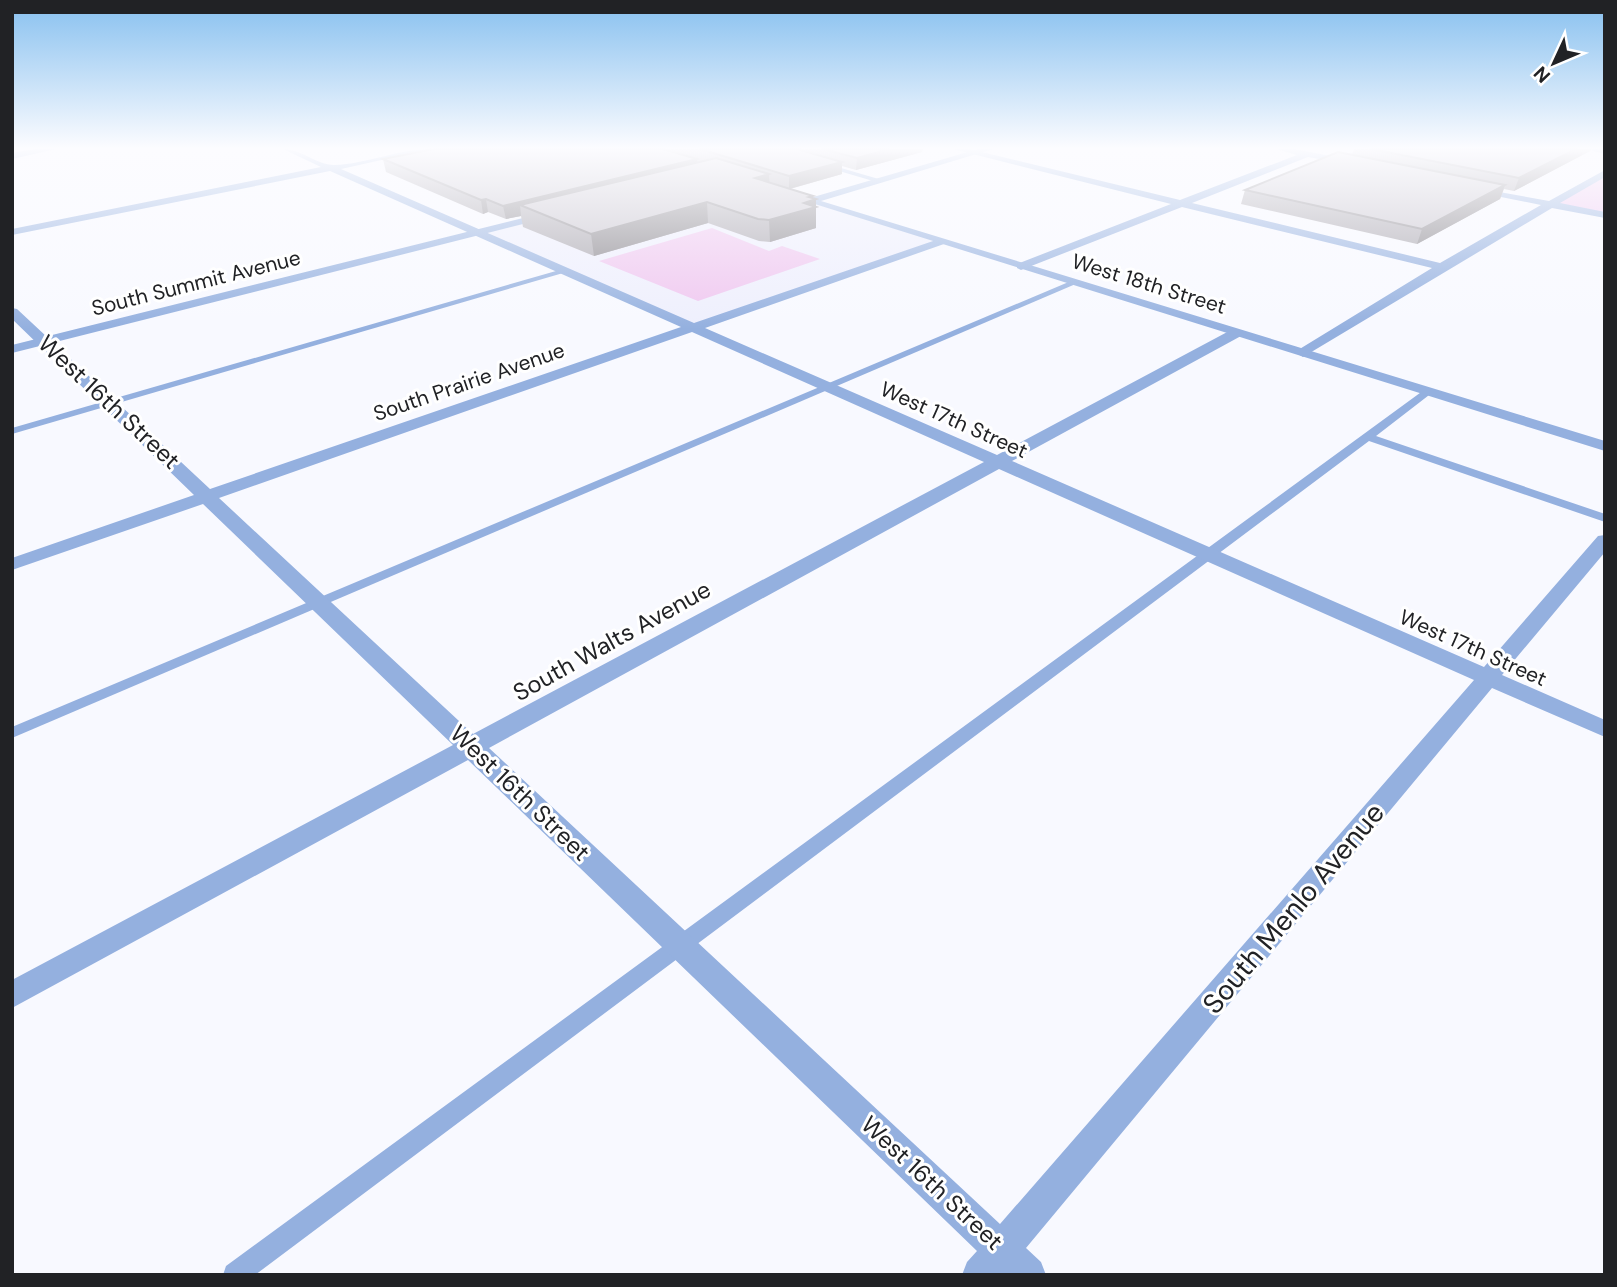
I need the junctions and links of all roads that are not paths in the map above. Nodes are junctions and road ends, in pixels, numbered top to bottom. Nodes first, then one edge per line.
1 (129, 209) edge
2 (424, 209) edge
3 (836, 209) edge
4 (1169, 209) edge
5 (1203, 209) edge
6 (1542, 209) edge
7 (1576, 209) edge
8 (557, 212) edge
9 (1605, 215) edge
10 (12, 233) edge
11 (478, 233) junction
12 (940, 242) junction
13 (1021, 266) junction
14 (1442, 267) junction
15 (566, 271) junction
16 (1074, 283) junction
17 (12, 312) edge
18 (691, 327) junction
19 (1236, 333) junction
20 (44, 341) junction
21 (12, 349) edge
22 (1303, 353) junction
23 (828, 387) junction
24 (1429, 392) junction
25 (110, 403) junction
26 (12, 431) edge
27 (1368, 437) junction
28 (1605, 446) edge
29 (997, 461) junction
30 (209, 496) junction
31 (1605, 518) edge
32 (1605, 540) edge
33 (1210, 555) junction
34 (12, 564) edge
35 (321, 603) junction
36 (1489, 678) junction
37 (1605, 729) edge
38 (12, 733) edge
39 (472, 747) junction
40 (682, 946) junction
41 (12, 995) edge
42 (1002, 1250) junction
43 (235, 1275) edge
44 (980, 1275) edge
45 (1028, 1275) edge

1 - 10 street
2 - 11 street, West 17th Street
3 - 12 street, West 18th Street
4 - 13 street
5 - 14 street
6 - 14 street
7 - 9 street
8 - 11 street, South Summit Avenue
11 - 15 street, West 17th Street
11 - 20 street, South Summit Avenue
12 - 13 street, West 18th Street
12 - 18 street, South Prairie Avenue
13 - 16 street, West 18th Street
14 - 22 street
15 - 18 street, West 17th Street
15 - 25 lane
16 - 19 street, West 18th Street
16 - 23 lane
17 - 20 street, West 16th Street
18 - 23 street, West 17th Street
18 - 30 street, South Prairie Avenue
19 - 22 street, West 18th Street
19 - 29 street, South Walts Avenue
20 - 21 street, South Summit Avenue
20 - 25 street, West 16th Street
22 - 24 street, West 18th Street
23 - 29 street, West 17th Street
23 - 35 lane
24 - 27 lane
24 - 28 street, West 18th Street
25 - 26 lane
25 - 30 street, West 16th Street
27 - 31 lane
27 - 33 lane
29 - 33 street, West 17th Street
29 - 39 street, South Walts Avenue
30 - 34 street, South Prairie Avenue
30 - 35 street, West 16th Street
32 - 36 street, South Menlo Avenue
33 - 36 street, West 17th Street
33 - 40 lane
35 - 38 lane
35 - 39 street, West 16th Street
36 - 37 street, West 17th Street
36 - 42 street, South Menlo Avenue
39 - 40 street, West 16th Street
39 - 41 street, South Walts Avenue
40 - 42 street, West 16th Street
40 - 43 lane
42 - 44 street, South Menlo Avenue
42 - 45 street, West 16th Street

